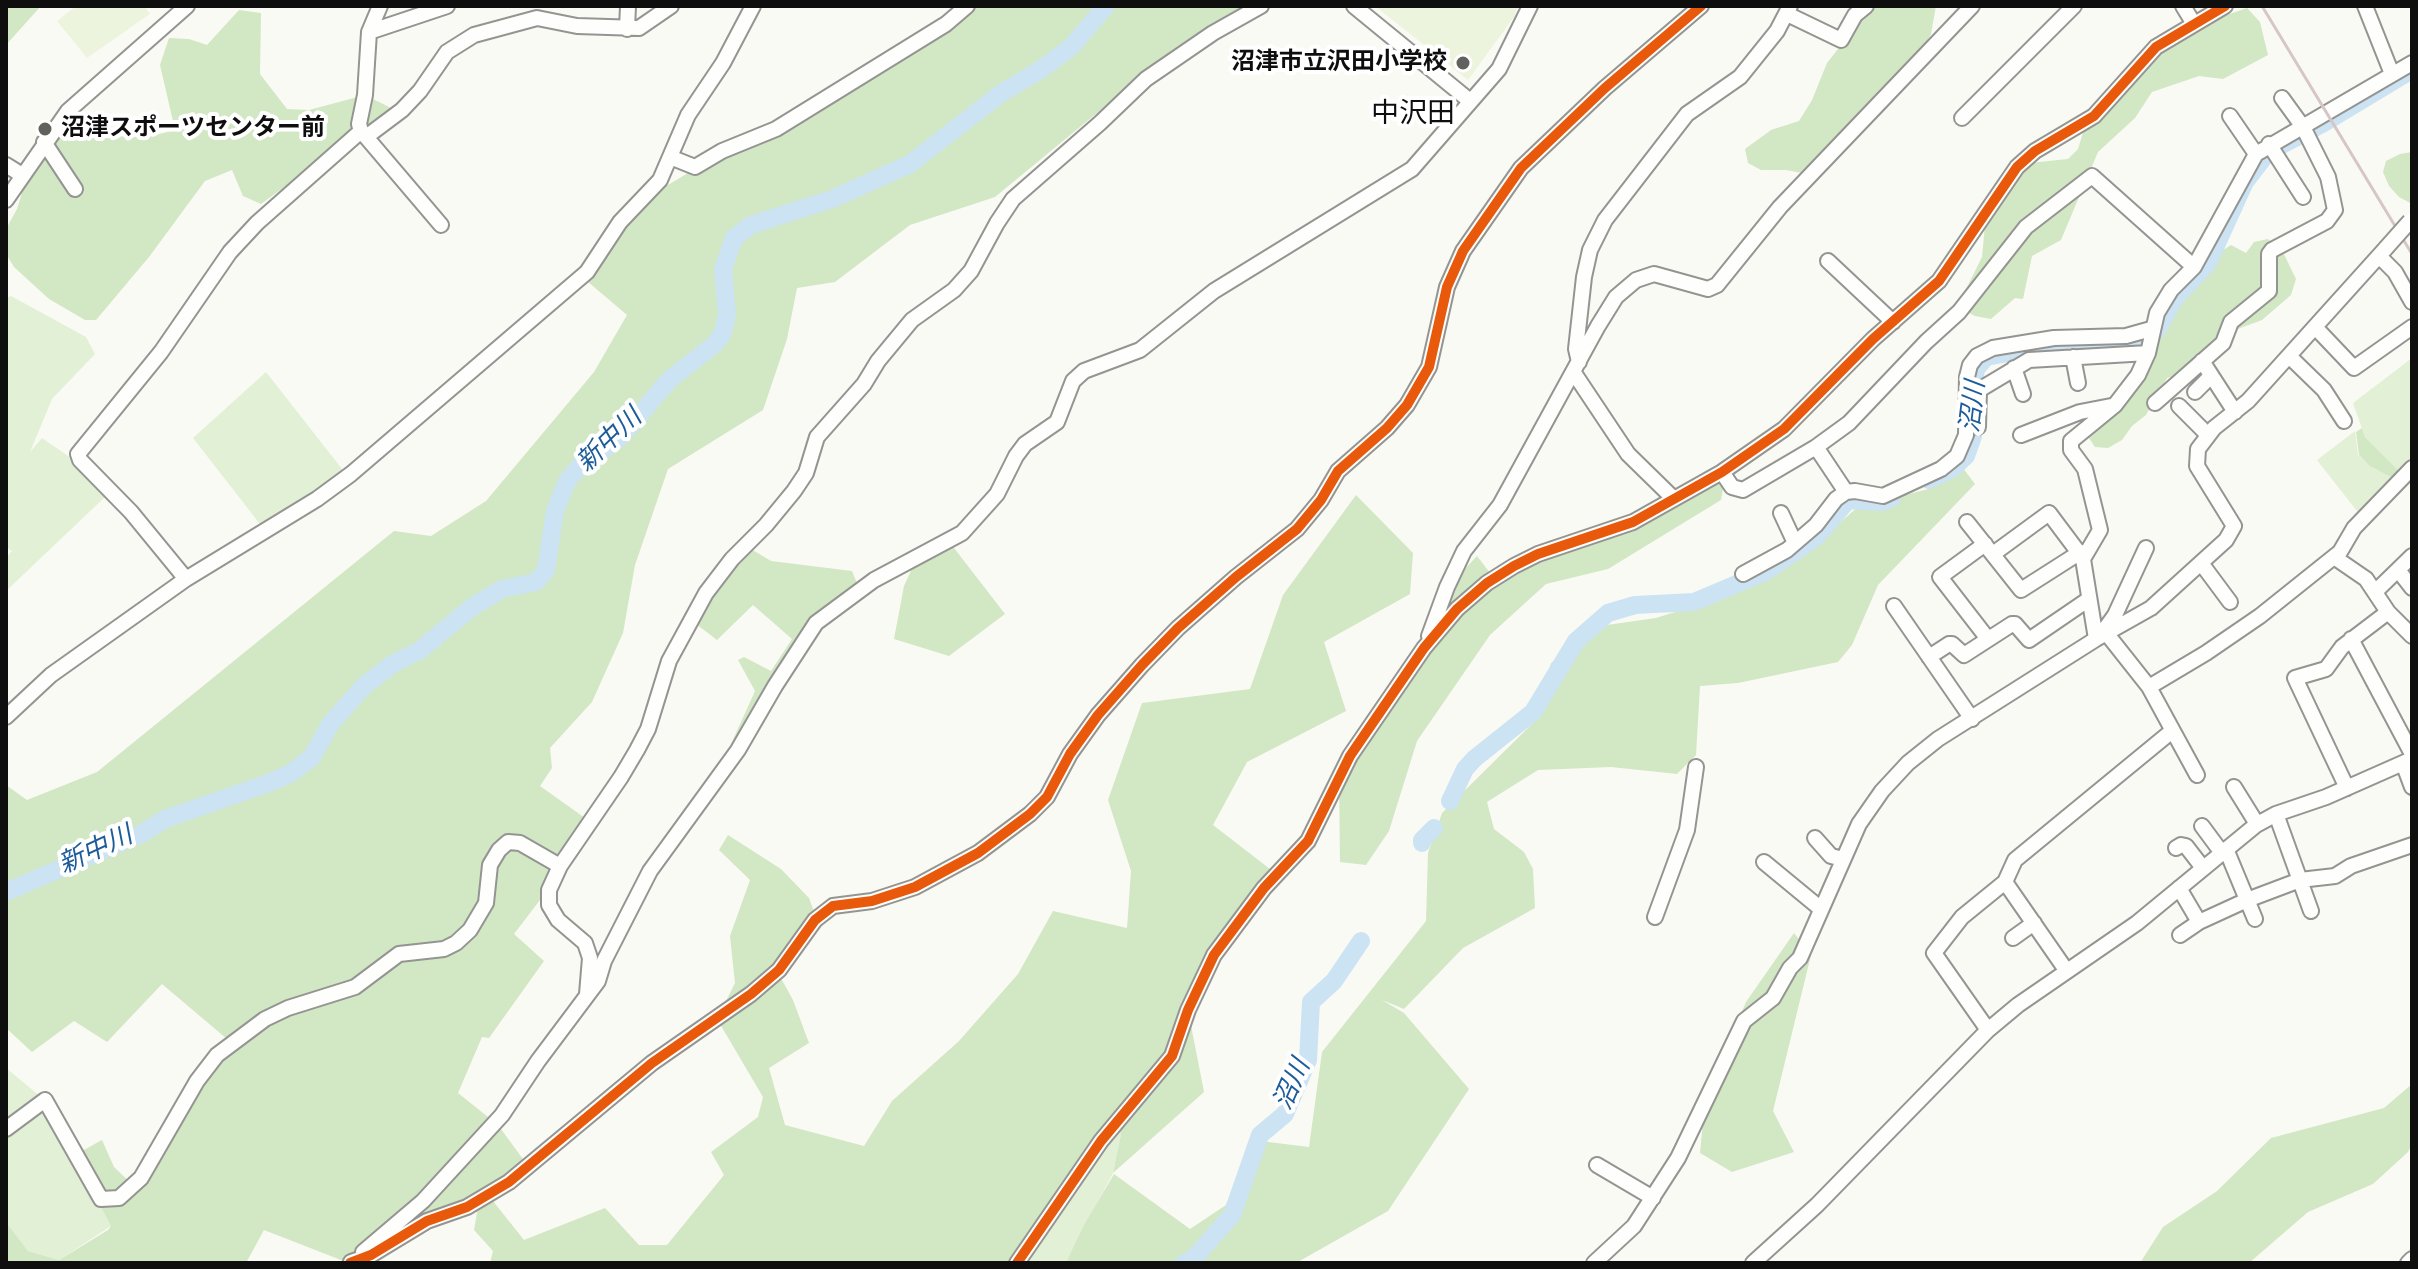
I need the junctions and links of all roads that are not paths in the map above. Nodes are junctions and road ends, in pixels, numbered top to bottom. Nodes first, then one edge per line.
1 (187, 6) edge
2 (380, 6) edge
3 (447, 6) edge
4 (628, 6) edge
5 (671, 6) edge
6 (753, 6) edge
7 (967, 6) edge
8 (1261, 6) edge
9 (1354, 6) edge
10 (1530, 6) edge
11 (1701, 6) edge
12 (1866, 6) edge
13 (1972, 6) edge
14 (2074, 6) edge
15 (2183, 6) edge
16 (2225, 6) edge
17 (2365, 6) edge
18 (1788, 10) edge
19 (2194, 24) junction
20 (627, 29) junction
21 (369, 32) junction
22 (2412, 63) edge
23 (2392, 74) junction
24 (2282, 98) dead end
25 (1470, 101) junction
26 (2230, 116) dead end
27 (1962, 118) dead end
28 (2305, 132) junction
29 (364, 134) junction
30 (44, 142) junction
31 (2272, 148) junction
32 (2256, 154) junction
33 (670, 157) junction
34 (6, 165) edge
35 (22, 175) junction
36 (75, 189) dead end
37 (7, 196) edge
38 (2303, 197) dead end
39 (2411, 220) edge
40 (441, 225) dead end
41 (2382, 252) junction
42 (1828, 261) dead end
43 (2194, 267) junction
44 (2412, 302) edge
45 (1893, 322) junction
46 (2315, 327) junction
47 (2412, 327) edge
48 (2149, 342) junction
49 (2289, 356) junction
50 (2073, 357) junction
51 (2202, 361) junction
52 (1576, 368) junction
53 (2014, 368) junction
54 (2211, 376) junction
55 (2078, 383) dead end
56 (2195, 392) dead end
57 (2023, 394) dead end
58 (2155, 403) dead end
59 (2115, 405) junction
60 (2179, 406) dead end
61 (2235, 412) junction
62 (2344, 421) dead end
63 (1978, 427) dead end
64 (2021, 435) dead end
65 (2208, 435) junction
66 (1816, 447) junction
67 (2412, 468) edge
68 (1722, 472) junction
69 (1846, 492) junction
70 (1674, 499) junction
71 (1781, 513) dead end
72 (1967, 522) dead end
73 (1795, 543) junction
74 (2146, 548) dead end
75 (1989, 549) junction
76 (2082, 552) junction
77 (2412, 556) edge
78 (2334, 557) junction
79 (2201, 563) junction
80 (2398, 570) junction
81 (1743, 574) dead end
82 (186, 579) junction
83 (2412, 588) edge
84 (2375, 592) junction
85 (2089, 599) junction
86 (2230, 602) dead end
87 (1894, 606) dead end
88 (2388, 612) junction
89 (2412, 636) edge
90 (2100, 637) junction
91 (1988, 639) junction
92 (2351, 639) junction
93 (1424, 648) junction
94 (1929, 657) junction
95 (2149, 687) junction
96 (6, 717) edge
97 (1972, 719) junction
98 (2172, 731) junction
99 (2409, 759) edge
100 (1696, 767) dead end
101 (2197, 775) dead end
102 (2234, 787) dead end
103 (2412, 787) edge
104 (2347, 788) junction
105 (2276, 814) junction
106 (2257, 824) junction
107 (2202, 826) dead end
108 (1815, 838) dead end
109 (2412, 845) edge
110 (2176, 848) dead end
111 (2224, 851) junction
112 (1843, 859) junction
113 (1764, 862) dead end
114 (560, 866) junction
115 (2203, 868) junction
116 (2300, 880) junction
117 (2005, 882) junction
118 (2179, 888) junction
119 (2247, 900) junction
120 (1821, 909) junction
121 (2311, 911) dead end
122 (1655, 917) dead end
123 (2255, 919) dead end
124 (2199, 922) junction
125 (2034, 923) junction
126 (2180, 935) dead end
127 (2013, 938) dead end
128 (2066, 970) junction
129 (587, 994) junction
130 (1988, 1030) junction
131 (6, 1129) edge
132 (1597, 1165) dead end
133 (1653, 1198) junction
134 (350, 1263) edge
135 (1017, 1263) edge
136 (1594, 1263) edge
137 (1753, 1263) edge

1 - 30 street
2 - 21 street
3 - 21 street
4 - 20 street
5 - 20 street
6 - 33 street
7 - 33 street
8 - 114 street
9 - 25 street
10 - 25 street
11 - 134 street
12 - 18 street
13 - 52 street
14 - 27 street
15 - 19 street
16 - 19 street
17 - 23 street
18 - 52 street
19 - 45 street
20 - 29 street
21 - 29 street
22 - 23 street
23 - 28 street
24 - 28 street
25 - 129 street
26 - 32 street
28 - 31 street
28 - 51 street
29 - 40 street
29 - 82 street
30 - 35 street
30 - 36 street
31 - 32 street
31 - 38 street
32 - 43 street
33 - 82 street
34 - 35 street
35 - 37 street
39 - 41 street, bridge
41 - 44 street
41 - 46 street
42 - 45 street
43 - 48 street
43 - 66 street
45 - 68 street
46 - 47 street
46 - 49 street
48 - 50 street
48 - 59 street
48 - 69 street
49 - 61 street
49 - 62 street
50 - 53 street
50 - 55 street
51 - 54 street
51 - 58 street
52 - 70 street
52 - 93 street
53 - 57 street
53 - 63 street
54 - 56 street
54 - 61 street
59 - 64 street
59 - 76 street
60 - 65 street
61 - 65 street
65 - 79 street
66 - 68 street
66 - 69 street
67 - 78 street
68 - 70 street
69 - 73 street
70 - 93 street
71 - 73 street
72 - 75 street
73 - 81 street
74 - 90 street
75 - 76 street
75 - 76 street
75 - 91 street
76 - 85 street
77 - 80 street
78 - 84 street
78 - 95 street
79 - 86 street
79 - 90 street
80 - 83 street
80 - 84 street
82 - 96 street
84 - 88 street
85 - 90 street
85 - 91 street
87 - 94 street
88 - 89 street
88 - 92 street
90 - 95 street
90 - 97 street
91 - 94 street
92 - 99 street
92 - 104 street
93 - 135 street
94 - 97 street
95 - 98 street
97 - 112 street
98 - 101 street
98 - 117 street
99 - 103 street
99 - 104 street
100 - 122 street
102 - 106 street
104 - 105 street
105 - 106 street
105 - 116 street
106 - 111 street
107 - 111 street
108 - 112 street
109 - 116 street
110 - 115 street
111 - 115 street
111 - 119 street
112 - 120 street
113 - 120 street
114 - 129 street
114 - 131 street
115 - 118 street
116 - 119 street
116 - 121 street
117 - 125 street
117 - 130 street
118 - 124 street
118 - 128 street
119 - 123 street
119 - 124 street
120 - 133 street
124 - 126 street
125 - 127 street
125 - 128 street
128 - 130 street
129 - 134 street
130 - 137 street
132 - 133 street
133 - 136 street

